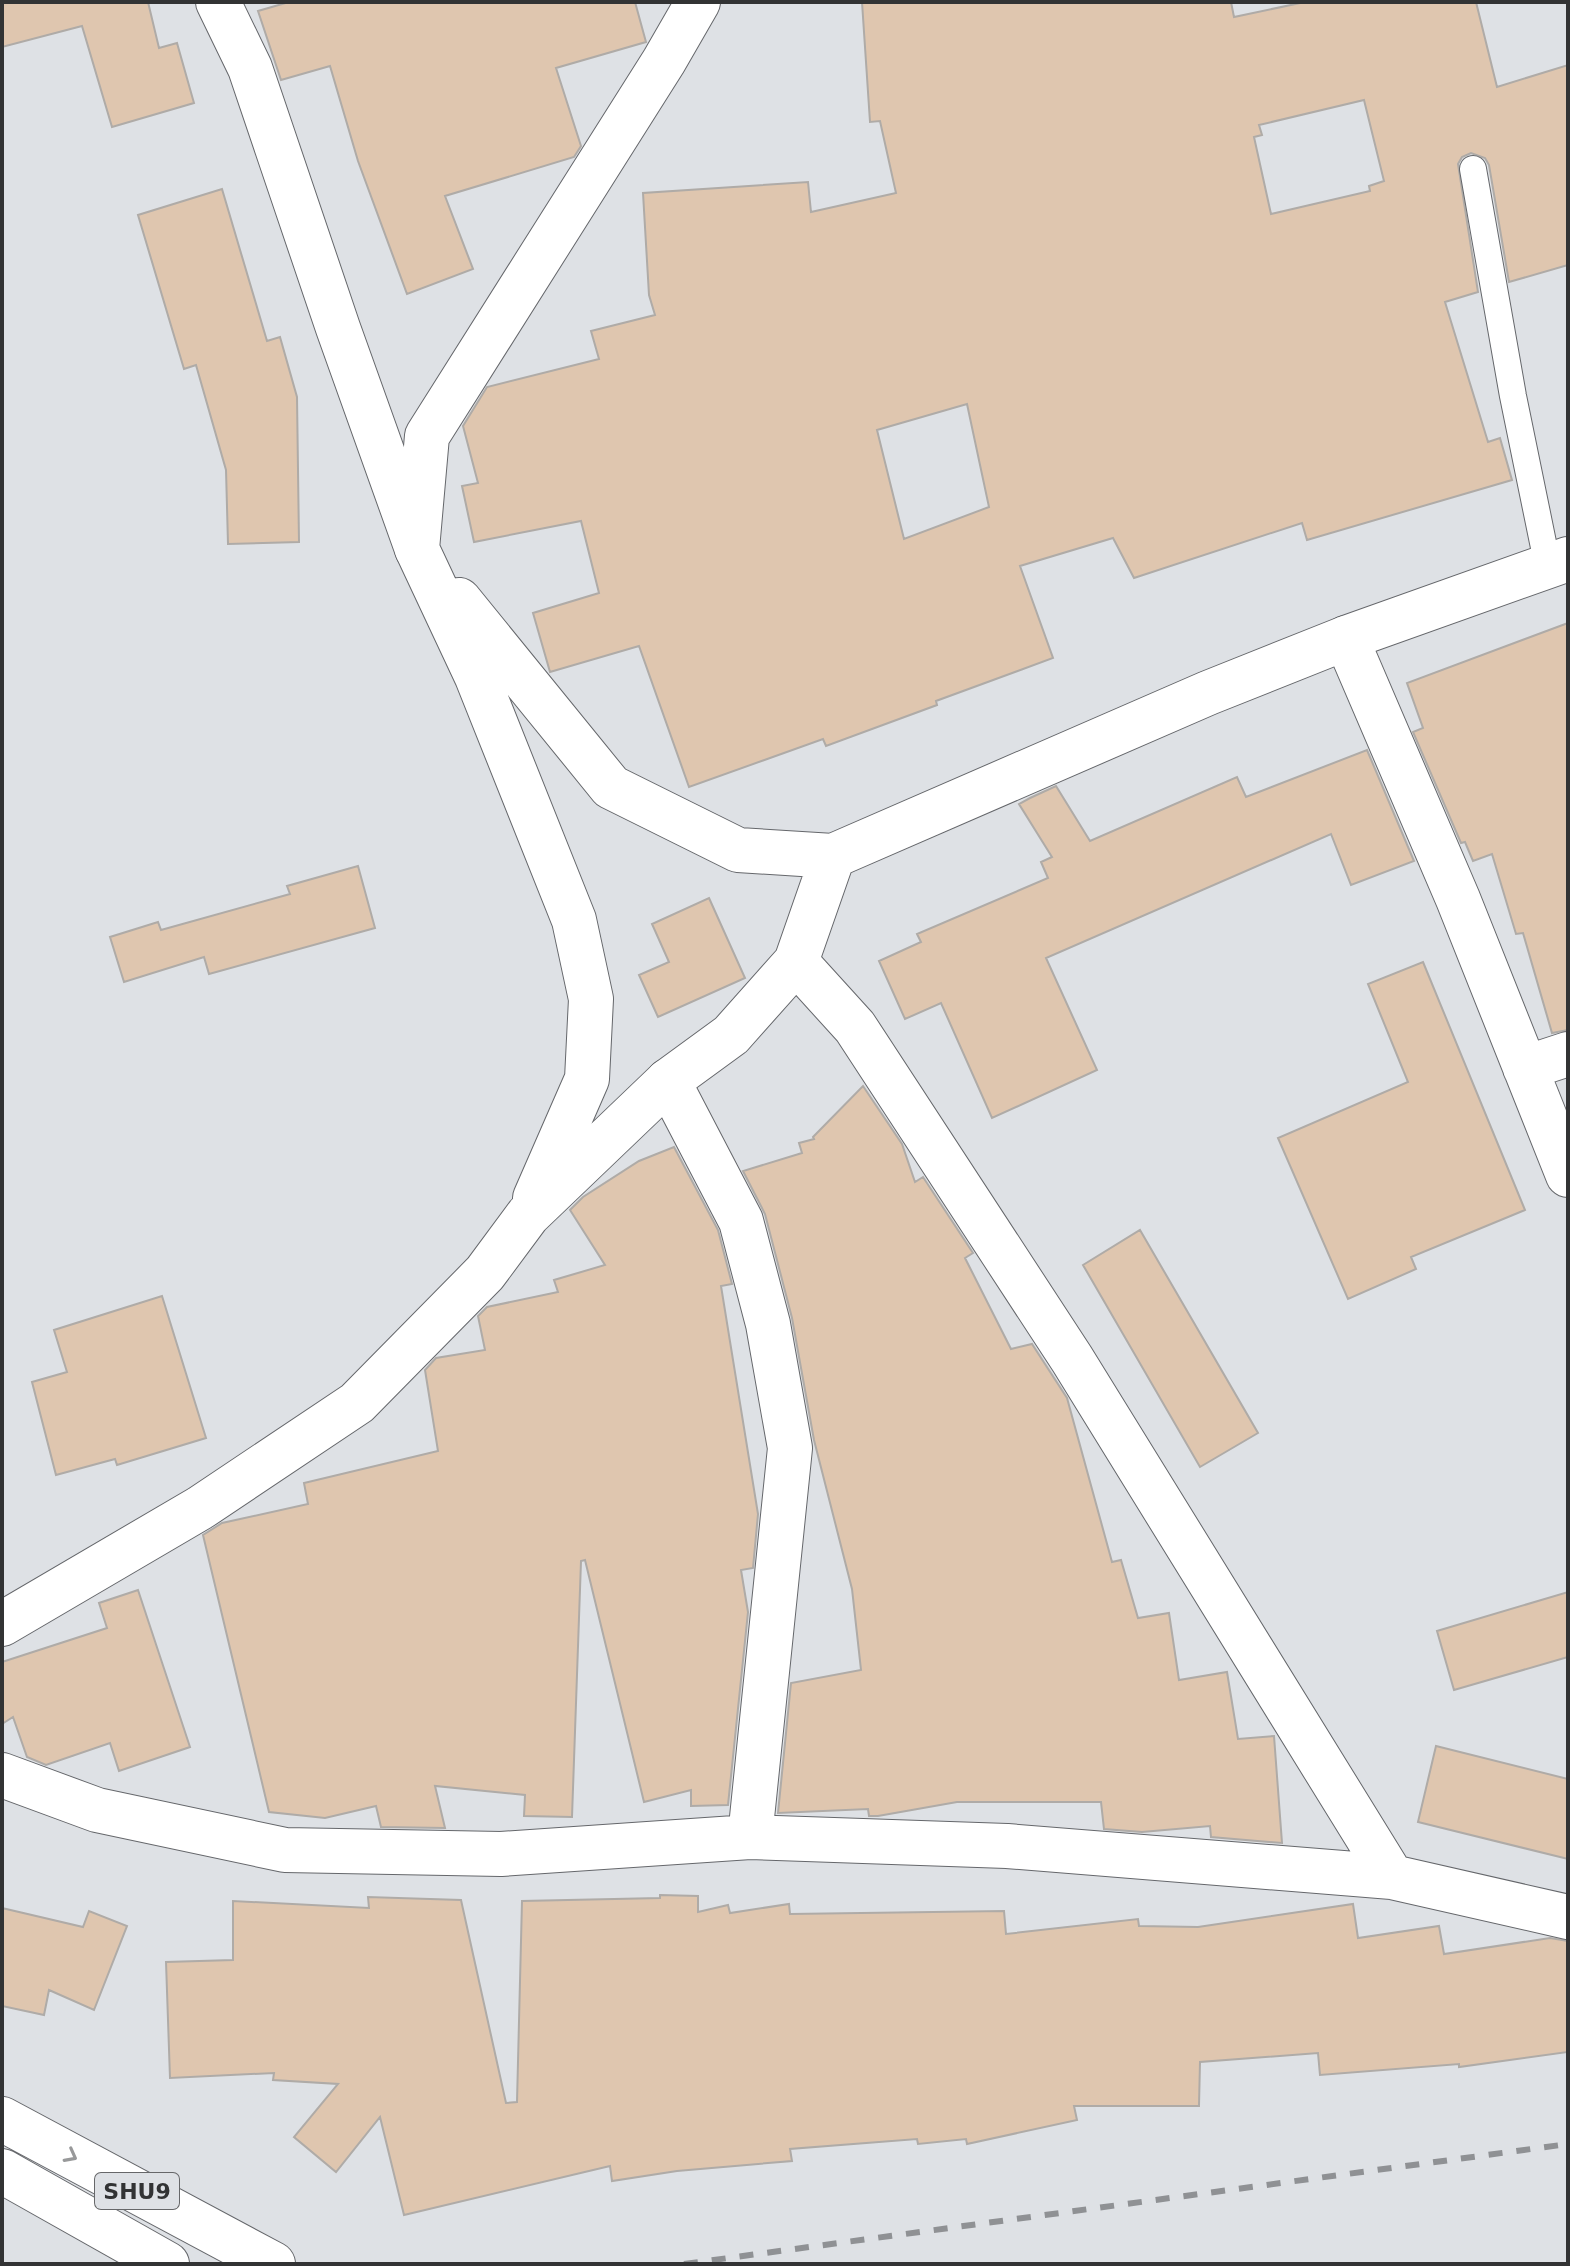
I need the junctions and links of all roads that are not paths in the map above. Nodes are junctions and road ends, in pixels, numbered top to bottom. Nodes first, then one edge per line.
1 (218, 2) edge
2 (698, 2) edge
3 (1473, 169) dead end
4 (417, 549) junction
5 (1558, 563) edge
6 (1346, 638) junction
7 (833, 856) junction
8 (796, 962) junction
9 (1568, 1054) edge
10 (1525, 1068) junction
11 (668, 1081) junction
12 (1568, 1175) edge
13 (528, 1215) junction
14 (4, 1615) edge
15 (2, 1775) edge
16 (750, 1837) junction
17 (1392, 1877) junction
18 (1568, 1917) edge
19 (2, 2119) edge
20 (2, 2171) edge
21 (167, 2264) edge
22 (273, 2264) edge

1 - 4 street
2 - 4 street
3 - 5 lane
4 - 7 street
4 - 13 street
5 - 6 street
6 - 7 street
6 - 10 street
7 - 8 street
8 - 11 street
8 - 17 street
9 - 10 street
10 - 12 street
11 - 13 street
11 - 16 street
13 - 14 street
15 - 16 street
16 - 17 street
17 - 18 street
19 -> 22 street, SHU9
20 - 21 street, SHU9

